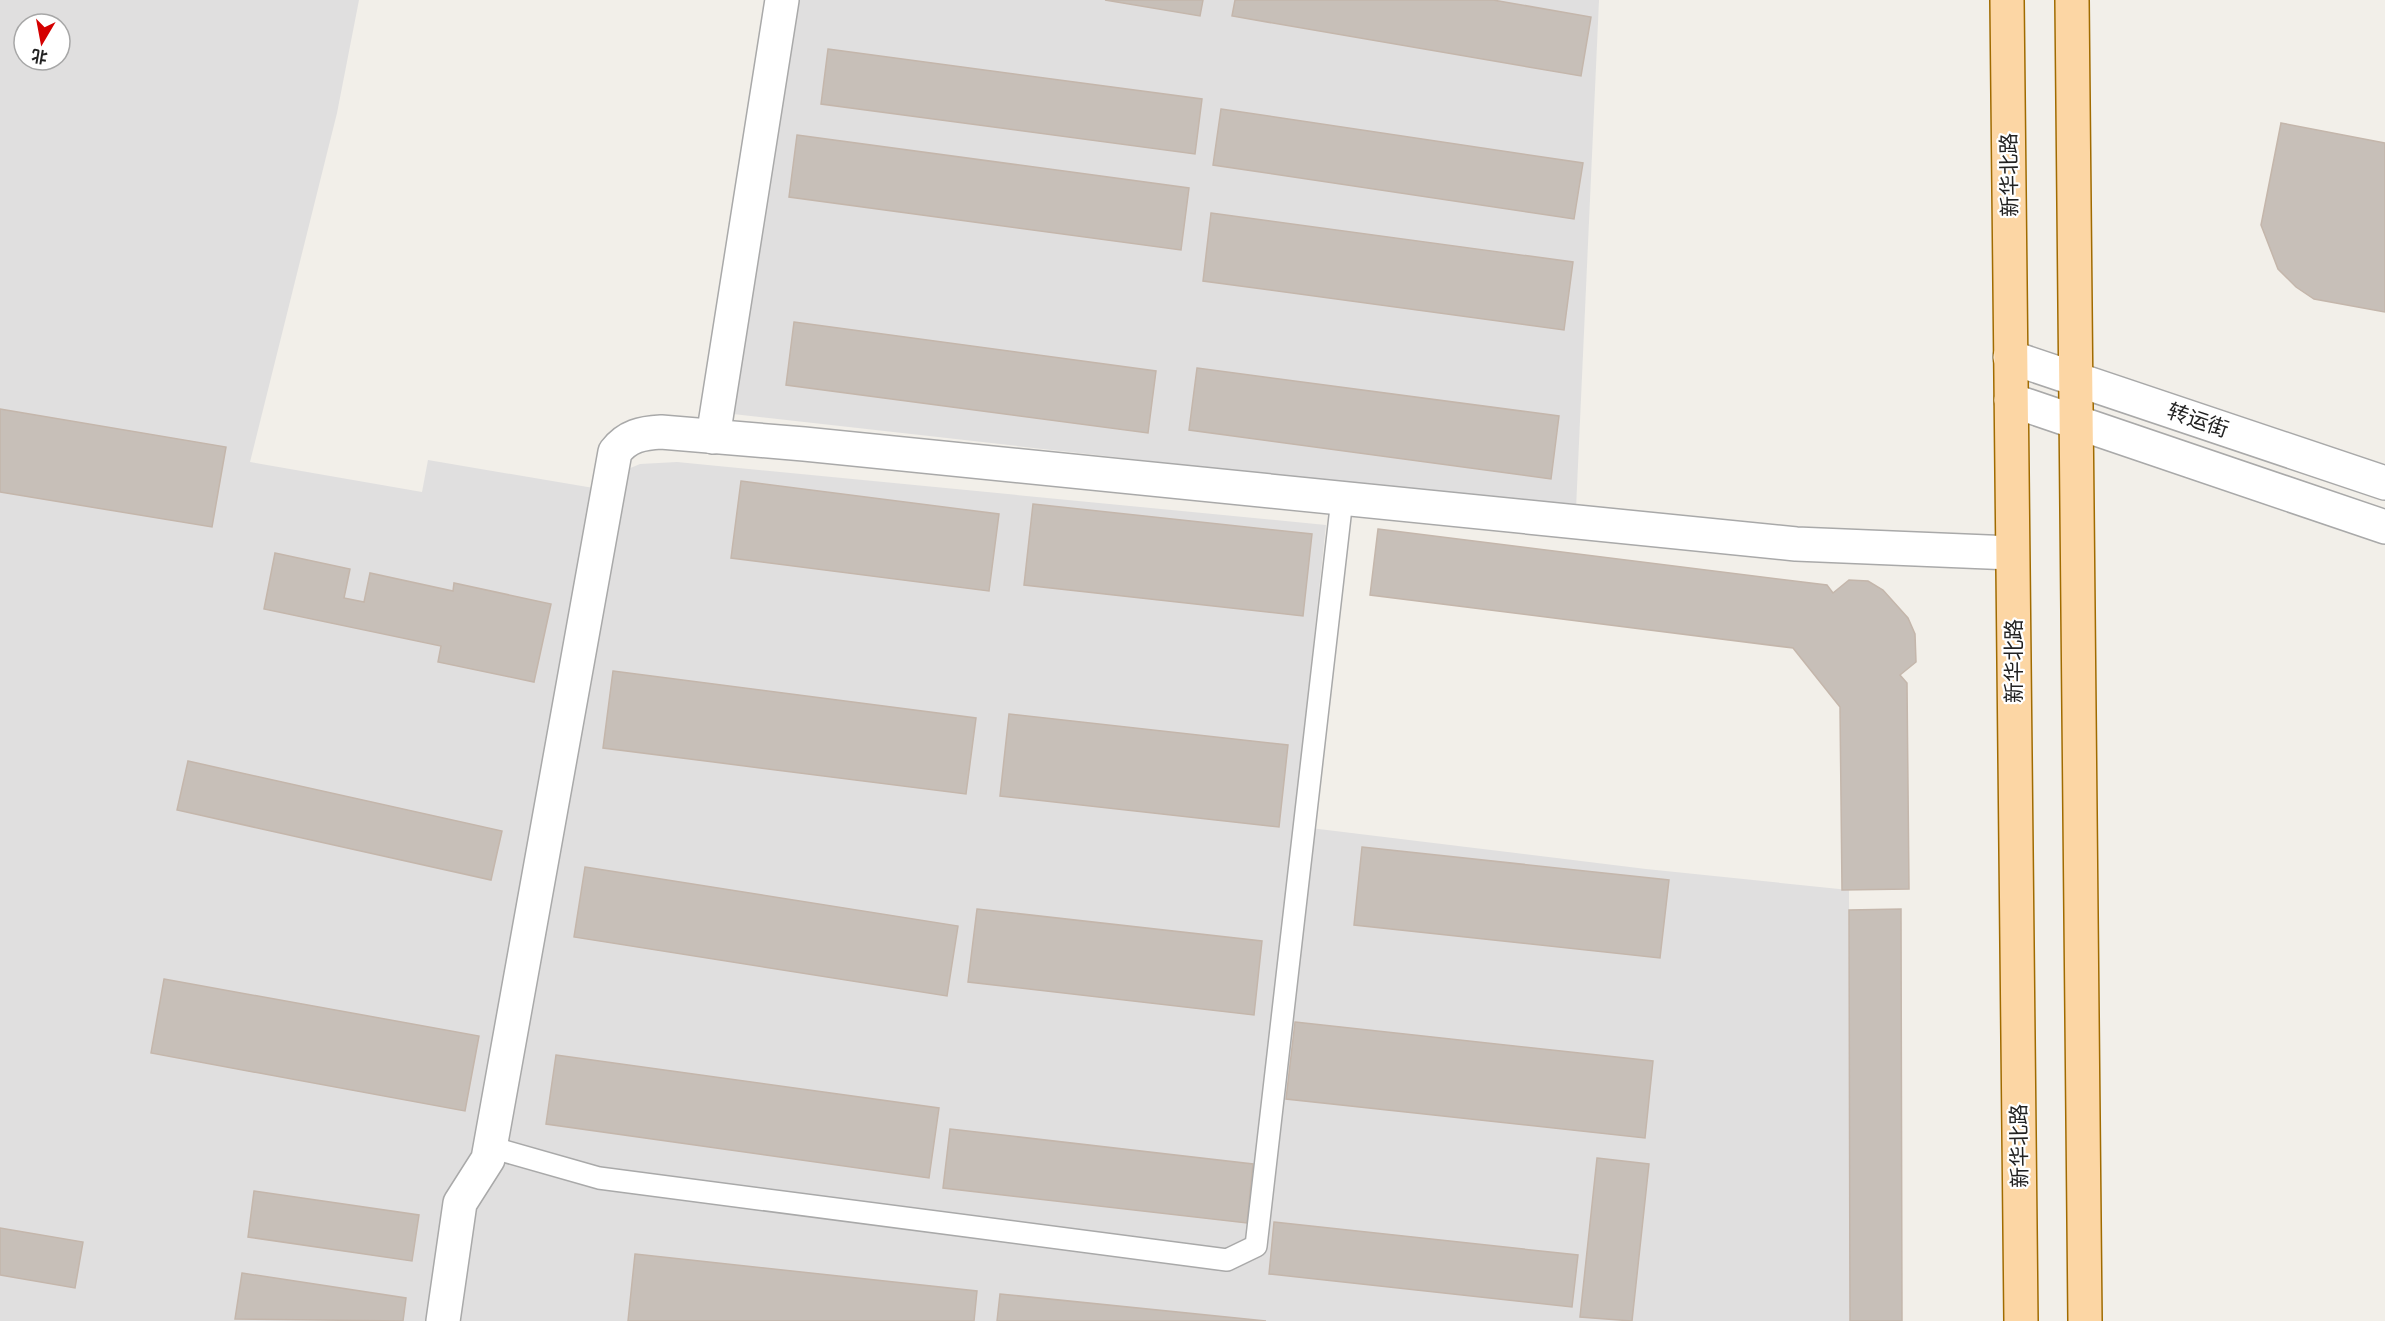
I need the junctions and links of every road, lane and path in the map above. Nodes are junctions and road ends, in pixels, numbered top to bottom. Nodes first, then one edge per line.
1 (782, 0) edge
2 (2007, 0) edge
3 (2072, 0) edge
4 (2010, 357) junction
5 (2076, 378) junction
6 (2011, 400) junction
7 (2076, 422) junction
8 (713, 436) junction
9 (2385, 483) edge
10 (1342, 498) junction
11 (2385, 527) edge
12 (2012, 553) junction
13 (490, 1146) junction
14 (443, 1321) edge
15 (2021, 1321) edge
16 (2085, 1321) edge

1 - 8 street
2 - 4 main road, 新华北路
3 - 5 main road
4 - 5 street, 转运街
4 - 6 main road, 新华北路
5 - 7 main road
5 - 9 street, 转运街
6 - 7 street, 转运街
6 - 12 main road, 新华北路
7 - 11 street, 转运街
7 - 16 main road
8 - 10 street
8 - 13 street
10 - 12 street
10 - 13 lane
12 - 15 main road, 新华北路
13 - 14 street

